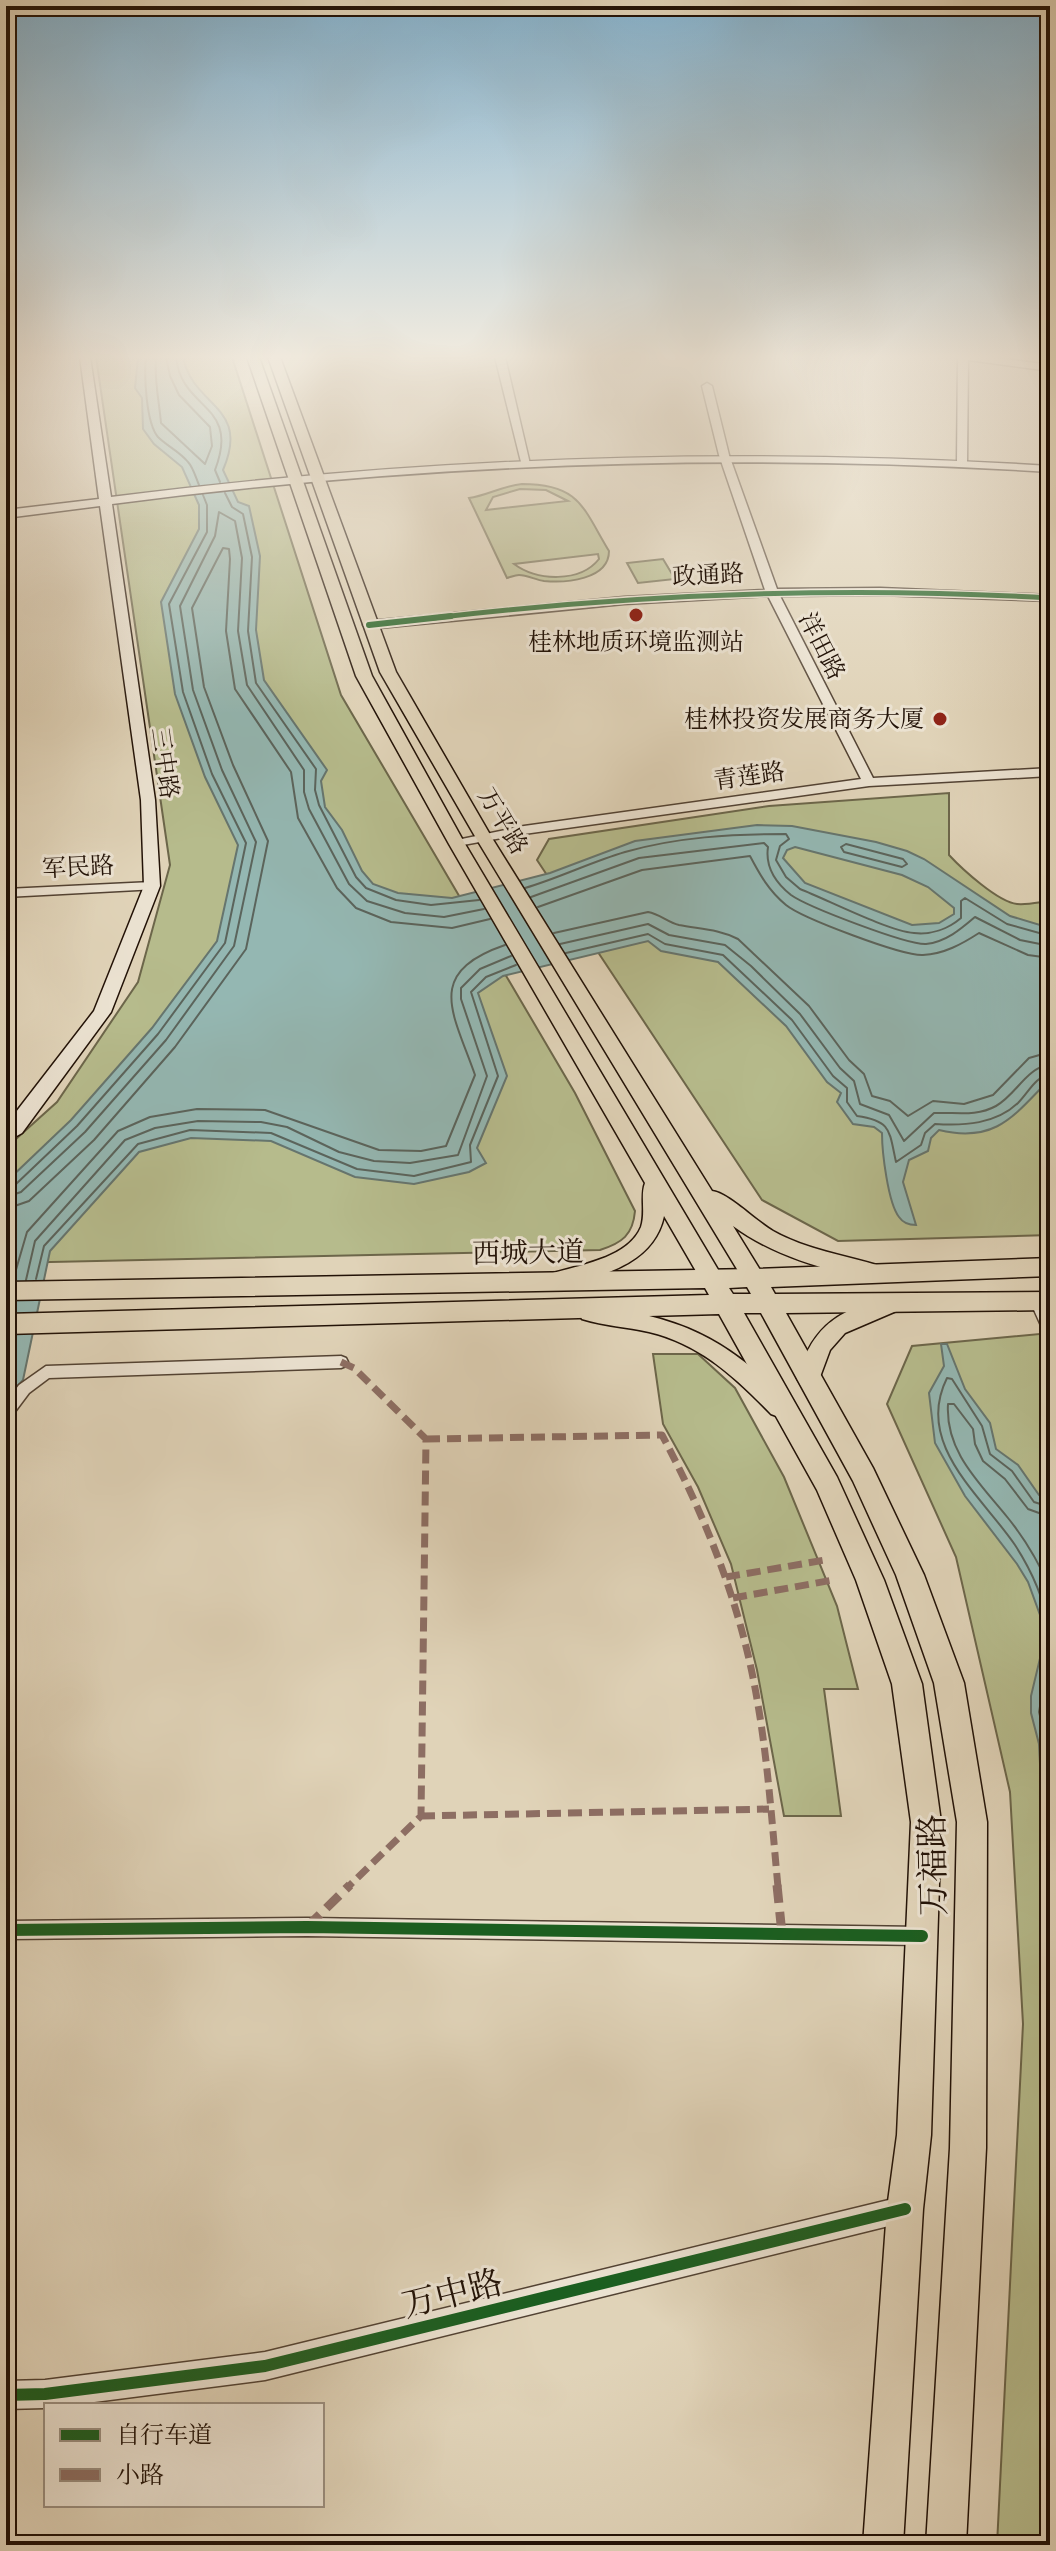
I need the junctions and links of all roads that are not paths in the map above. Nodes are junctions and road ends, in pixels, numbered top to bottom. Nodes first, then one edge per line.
1 (103, 476) edge
2 (294, 476) edge
3 (319, 476) joint
4 (731, 476) edge
5 (295, 479) junction
6 (107, 503) junction
7 (6, 514) edge
8 (772, 592) junction
9 (1050, 598) edge
10 (369, 625) junction
11 (1050, 772) edge
12 (869, 782) junction
13 (484, 838) junction
14 (457, 844) junction
15 (151, 890) junction
16 (6, 893) edge
17 (6, 899) edge
18 (6, 1135) edge
19 (650, 1174) junction
20 (692, 1177) junction
21 (1050, 1267) edge
22 (881, 1274) junction
23 (550, 1282) junction
24 (6, 1291) edge
25 (761, 1291) junction
26 (719, 1292) junction
27 (1044, 1301) edge
28 (893, 1303) junction
29 (566, 1309) junction
30 (6, 1324) edge
31 (1050, 1325) edge
32 (341, 1362) dead end
33 (809, 1378) junction
34 (6, 1413) edge
35 (791, 1419) junction
36 (6, 1930) edge
37 (922, 1936) junction
38 (905, 2209) junction
39 (6, 2395) edge
40 (883, 2545) edge
41 (946, 2545) edge

1 - 6 main road, 三中路
2 - 5 main road, 万平路
3 - 5 main road
3 - 10 main road, 万平路
4 - 8 street, 洋田路
5 - 6 main road
5 - 14 main road, 万平路
6 - 7 main road
6 - 15 main road, 三中路
8 - 9 street, 政通路
8 - 10 street, 政通路
8 - 12 street, 洋田路
10 - 13 main road, 万平路
11 - 12 street, 青莲路
12 - 13 street, 青莲路
13 - 14 street, 青莲路
13 - 20 main road, 万平路
14 - 19 main road, 万平路
15 - 16 street, 军民路
15 - 17 street, 军民路
15 - 18 main road, 三中路
19 - 23 main road
19 - 26 main road, 万平路
20 - 22 main road
20 - 25 main road, 万平路
21 - 22 highway, 西城大道
22 - 25 highway, 西城大道
23 - 24 highway, 西城大道
23 - 26 highway, 西城大道
25 - 26 highway, 西城大道
25 - 28 highway, 西城大道
25 - 33 highway, 万福路
26 - 29 highway, 西城大道
26 - 35 highway, 万福路
27 - 28 highway, 西城大道
27 - 31 street
28 - 33 main road
29 - 30 highway, 西城大道
29 - 35 main road
32 - 34 street
33 - 41 highway, 万福路
35 - 37 highway, 万福路
36 - 37 street
37 - 38 highway, 万福路
38 - 39 street, 万中路
38 - 40 highway, 万福路

